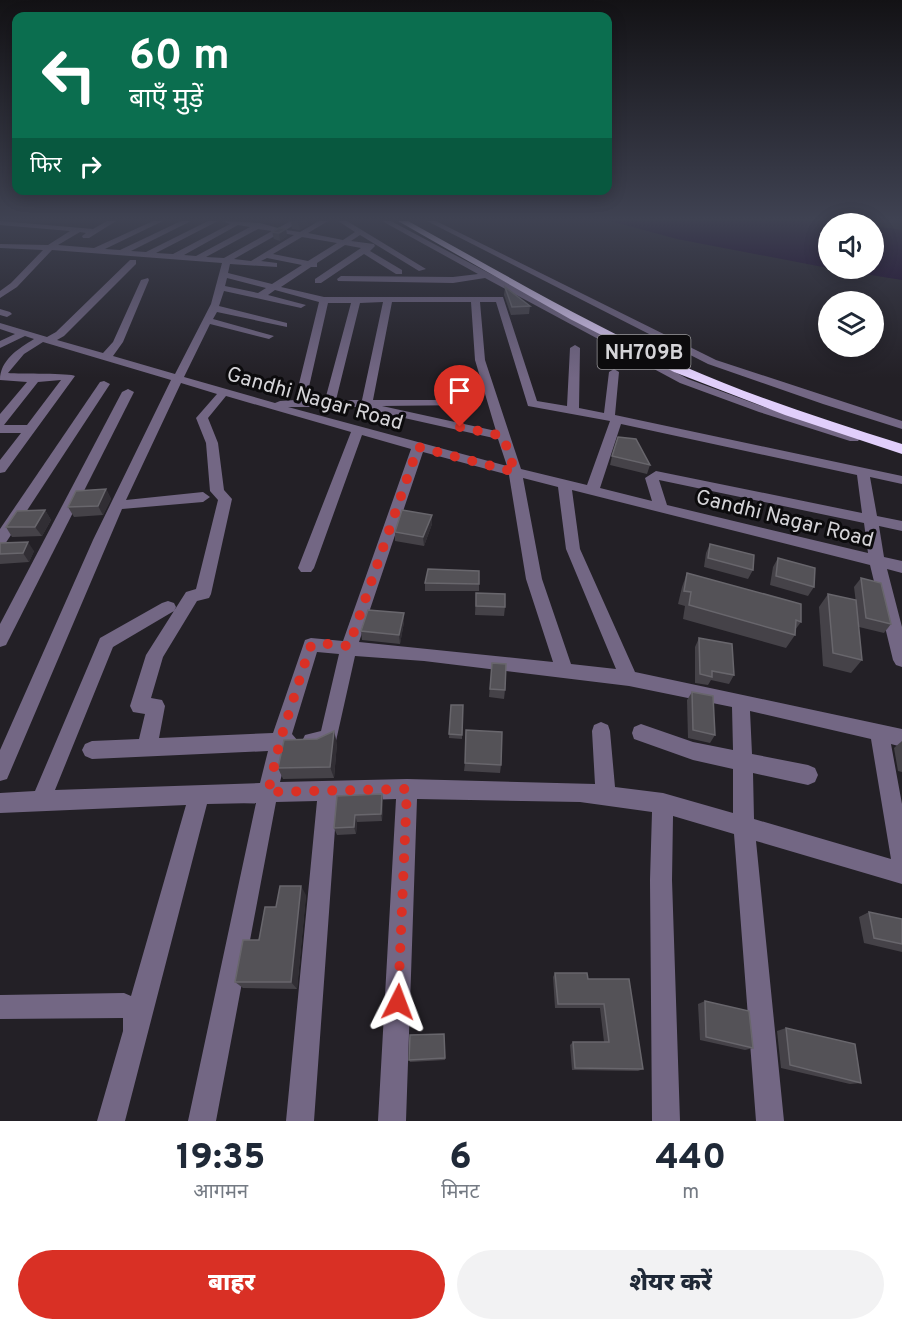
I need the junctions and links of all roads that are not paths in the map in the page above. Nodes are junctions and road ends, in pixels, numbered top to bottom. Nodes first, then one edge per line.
1 (25, 273) edge
2 (122, 273) edge
3 (225, 273) edge
4 (239, 273) edge
5 (296, 273) edge
6 (330, 273) edge
7 (484, 273) edge
8 (498, 273) edge
9 (517, 273) edge
10 (537, 273) edge
11 (487, 275) junction
12 (341, 279) dead end
13 (145, 280) dead end
14 (318, 281) dead end
15 (274, 287) junction
16 (221, 288) junction
17 (0, 295) edge
18 (260, 296) junction
19 (324, 300) junction
20 (475, 300) junction
21 (356, 301) junction
22 (388, 301) junction
23 (301, 305) dead end
24 (211, 315) junction
25 (2, 317) edge
26 (285, 325) dead end
27 (24, 333) junction
28 (269, 336) dead end
29 (46, 339) junction
30 (0, 345) edge
31 (575, 348) dead end
32 (105, 357) junction
33 (614, 372) dead end
34 (0, 377) edge
35 (177, 378) junction
36 (34, 379) junction
37 (105, 384) dead end
38 (128, 392) dead end
39 (224, 392) junction
40 (367, 402) junction
41 (470, 402) dead end
42 (300, 403) junction
43 (330, 403) junction
44 (265, 404) junction
45 (573, 410) junction
46 (613, 419) junction
47 (0, 422) edge
48 (902, 425) edge
49 (0, 429) edge
50 (31, 429) junction
51 (358, 431) junction
52 (503, 436) junction
53 (902, 437) edge
54 (418, 447) junction
55 (902, 449) edge
56 (902, 454) edge
57 (0, 469) edge
58 (515, 472) junction
59 (863, 472) junction
60 (902, 480) edge
61 (564, 484) junction
62 (592, 491) junction
63 (203, 497) dead end
64 (117, 505) junction
65 (661, 508) junction
66 (869, 519) junction
67 (902, 526) edge
68 (0, 540) edge
69 (50, 543) junction
70 (0, 545) edge
71 (877, 561) junction
72 (902, 567) edge
73 (306, 568) dead end
74 (168, 607) dead end
75 (0, 640) edge
76 (349, 646) junction
77 (901, 653) edge
78 (564, 670) junction
79 (629, 678) junction
80 (741, 700) junction
81 (601, 730) dead end
82 (879, 732) junction
83 (641, 733) dead end
84 (902, 738) edge
85 (280, 741) junction
86 (147, 748) junction
87 (92, 750) dead end
88 (742, 761) junction
89 (0, 772) edge
90 (808, 775) dead end
91 (407, 789) junction
92 (328, 791) junction
93 (268, 792) junction
94 (200, 794) junction
95 (606, 795) junction
96 (41, 801) junction
97 (0, 803) edge
98 (663, 803) junction
99 (744, 826) junction
100 (902, 861) edge
101 (902, 873) edge
102 (0, 1007) edge
103 (138, 1017) junction
104 (111, 1121) edge
105 (202, 1121) edge
106 (300, 1121) edge
107 (392, 1121) edge
108 (666, 1121) edge
109 (770, 1121) edge

1 - 17 street
2 - 29 street
3 - 16 street
4 - 15 street
5 - 15 street
6 - 14 street
7 - 11 street
8 - 55 highway, NH709B
9 - 53 highway, NH709B
10 - 48 street
11 - 12 street
11 - 56 street
13 - 32 street
15 - 18 street
15 - 19 street
16 - 18 street
16 - 24 street
18 - 23 street
19 - 21 street
19 - 42 street
20 - 22 street
20 - 45 street
20 - 52 street
21 - 22 street
21 - 43 street
22 - 40 street
24 - 26 street
24 - 28 street
24 - 35 street
25 - 27 street, Gandhi Nagar Road
27 - 29 street, Gandhi Nagar Road
27 - 30 street
29 - 32 street, Gandhi Nagar Road
29 - 34 street
31 - 45 street
32 - 35 street, Gandhi Nagar Road
33 - 46 street
34 - 36 street
35 - 39 street, Gandhi Nagar Road
35 - 64 street
36 - 47 street
36 - 50 street
37 - 68 street
38 - 69 street
39 - 44 street, Gandhi Nagar Road
39 - 86 street
40 - 41 street
40 - 43 street
40 - 52 street
42 - 43 street
42 - 44 street
44 - 51 street, Gandhi Nagar Road
45 - 46 street
46 - 59 street
46 - 62 street
49 - 50 street
50 - 57 street
51 - 54 street, Gandhi Nagar Road
51 - 73 street
52 - 58 street
54 - 58 street, Gandhi Nagar Road
54 - 76 street
58 - 61 street, Gandhi Nagar Road
58 - 78 street
59 - 60 street
59 - 66 street
61 - 62 street, Gandhi Nagar Road
61 - 79 street
62 - 65 street, Gandhi Nagar Road
63 - 64 street
64 - 89 street
65 - 66 street
65 - 71 street, Gandhi Nagar Road
66 - 67 street
66 - 71 street
69 - 70 street
69 - 75 street
71 - 72 street, Gandhi Nagar Road
71 - 77 street
74 - 96 street
76 - 78 street
76 - 85 street
76 - 85 street
78 - 79 street
79 - 80 street
80 - 82 street
80 - 88 street
81 - 95 street
82 - 84 street
82 - 100 street
83 - 88 street
85 - 86 street
85 - 93 street
86 - 87 street
88 - 90 street
88 - 99 street
91 - 92 street
91 - 95 street
91 - 107 street
92 - 93 street
92 - 106 street
93 - 94 street
93 - 105 street
94 - 96 street
94 - 103 street
95 - 98 street
96 - 97 street
98 - 99 street
98 - 108 street
99 - 101 street
99 - 109 street
102 - 103 street
103 - 104 street

